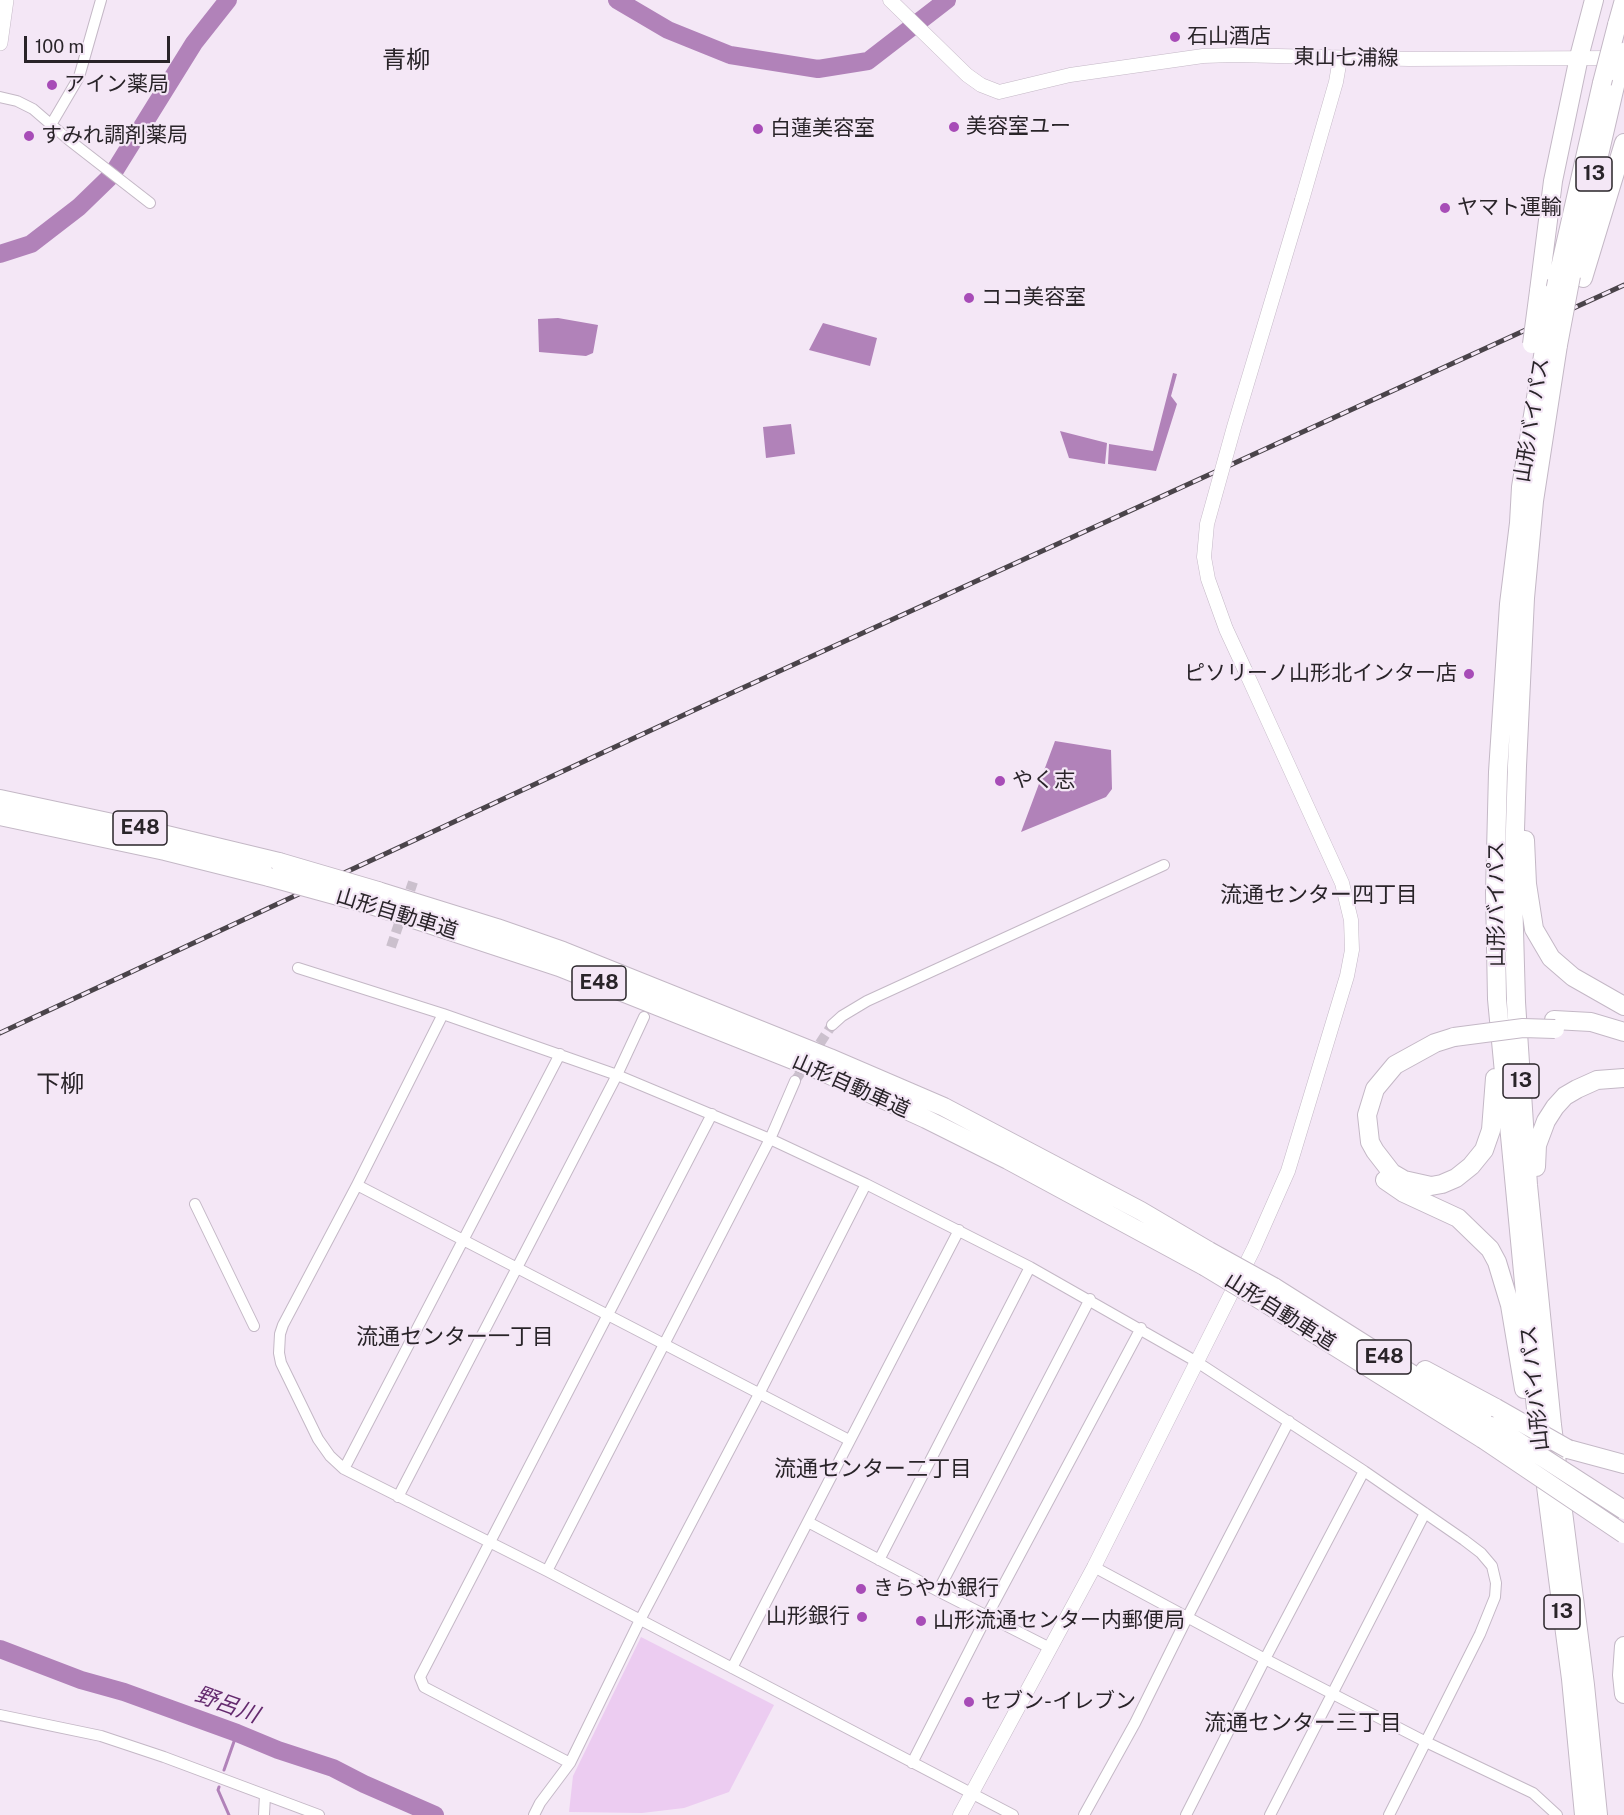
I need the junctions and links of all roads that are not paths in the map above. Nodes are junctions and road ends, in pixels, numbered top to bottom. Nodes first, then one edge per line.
1 (6, 0) edge
2 (101, 0) edge
3 (1594, 0) edge
4 (1624, 0) edge
5 (892, 2) edge
6 (0, 43) edge
7 (1624, 52) edge
8 (1579, 57) junction
9 (1340, 59) junction
10 (1621, 66) edge
11 (0, 97) edge
12 (52, 123) junction
13 (1624, 144) edge
14 (150, 203) dead end
15 (1570, 278) junction
16 (1551, 344) junction
17 (1525, 598) junction
18 (0, 799) edge
19 (0, 816) edge
20 (1164, 865) dead end
21 (274, 870) junction
22 (1495, 892) junction
23 (298, 968) dead end
24 (1624, 1006) edge
25 (442, 1014) junction
26 (644, 1017) dead end
27 (1555, 1024) junction
28 (832, 1025) tunnel mouth
29 (1624, 1032) edge
30 (1453, 1033) junction
31 (1624, 1043) edge
32 (561, 1054) junction
33 (617, 1075) junction
34 (1624, 1078) edge
35 (795, 1081) tunnel mouth
36 (712, 1114) junction
37 (770, 1139) junction
38 (866, 1184) junction
39 (357, 1185) junction
40 (195, 1204) dead end
41 (959, 1230) junction
42 (464, 1241) junction
43 (516, 1267) junction
44 (1030, 1267) junction
45 (1090, 1299) junction
46 (607, 1315) junction
47 (254, 1326) dead end
48 (1141, 1328) junction
49 (664, 1345) junction
50 (1197, 1362) junction
51 (759, 1394) junction
52 (1550, 1396) junction
53 (1536, 1408) junction
54 (1289, 1421) junction
55 (1491, 1424) junction
56 (849, 1440) junction
57 (1624, 1464) edge
58 (344, 1469) junction
59 (1364, 1471) junction
60 (398, 1497) junction
61 (1624, 1510) edge
62 (1425, 1513) junction
63 (808, 1522) junction
64 (1624, 1534) edge
65 (488, 1543) junction
66 (879, 1560) junction
67 (1094, 1567) junction
68 (547, 1571) junction
69 (938, 1591) junction
70 (987, 1616) junction
71 (1187, 1618) junction
72 (640, 1620) junction
73 (1624, 1646) edge
74 (1050, 1648) junction
75 (1265, 1659) junction
76 (732, 1668) junction
77 (1333, 1694) junction
78 (1624, 1694) edge
79 (0, 1715) edge
80 (1426, 1742) junction
81 (570, 1762) junction
82 (912, 1763) junction
83 (972, 1793) junction
84 (265, 1795) junction
85 (962, 1811) edge
86 (264, 1815) edge
87 (319, 1815) edge
88 (534, 1815) edge
89 (1013, 1815) edge
90 (1084, 1815) edge
91 (1186, 1815) edge
92 (1270, 1815) edge
93 (1389, 1815) edge
94 (1557, 1815) edge
95 (1584, 1815) edge
96 (1598, 1815) edge

1 - 6 main road
2 - 12 street
3 - 8 highway
4 - 15 highway, 山形バイパス / 13, bridge
5 - 9 street, 東山七浦線
7 - 10 highway, 山形バイパス / 13, bridge
8 - 9 street, 東山七浦線
8 - 10 street, 東山七浦線
8 - 16 highway, bridge
9 - 50 street, bridge
10 - 15 highway, 山形バイパス / 13
11 - 12 street
12 - 14 street
13 - 15 highway
15 - 16 highway, 山形バイパス / 13, bridge
15 - 16 highway
16 - 17 highway, 山形バイパス / 13
16 - 22 highway, 山形バイパス / 13
17 - 24 highway
17 - 52 highway, 山形バイパス / 13
18 - 21 highway, 山形自動車道 / E48
19 - 21 highway, 山形自動車道 / E48
20 - 28 street
21 - 55 highway, 山形自動車道 / E48, bridge
22 - 30 highway
22 - 53 highway, 山形バイパス / 13
23 - 25 street
25 - 32 street
25 - 39 street
26 - 33 street
27 - 29 highway
27 - 30 highway, bridge
27 - 31 highway
30 - 53 highway
32 - 33 street
32 - 42 street
33 - 36 street
33 - 43 street
34 - 52 highway
35 - 37 street
36 - 37 street
36 - 46 street
37 - 38 street
37 - 49 street
38 - 41 street
38 - 51 street
39 - 42 street
39 - 58 street
40 - 47 street
41 - 44 street
41 - 56 street
42 - 43 street
42 - 58 street
43 - 46 street
43 - 60 street
44 - 45 street
44 - 66 street
45 - 48 street
45 - 69 street
46 - 49 street
46 - 65 street
48 - 50 street
48 - 70 street
49 - 51 street
49 - 68 street
50 - 54 street
50 - 67 street
51 - 56 street
51 - 72 street
52 - 96 highway, 山形バイパス / 13
53 - 95 highway, 山形バイパス / 13
54 - 59 street
54 - 71 street
55 - 57 highway, bridge
55 - 61 highway, 山形自動車道 / E48, bridge
55 - 64 highway, 山形自動車道 / E48, bridge
56 - 63 street
58 - 60 street
59 - 62 street
59 - 75 street
60 - 65 street
62 - 77 street
62 - 80 street
63 - 66 street
63 - 76 street
65 - 68 street
65 - 81 street
66 - 69 street
67 - 71 street
67 - 74 street
68 - 72 street
69 - 70 street
70 - 74 street
70 - 82 street
71 - 75 street
71 - 90 street
72 - 76 street
72 - 81 street
73 - 78 highway
74 - 83 street
75 - 77 street
75 - 91 street
76 - 82 street
77 - 80 street
77 - 92 street
79 - 84 street
80 - 93 street
80 - 94 street
81 - 88 street
82 - 83 street
83 - 85 street
83 - 89 street
84 - 86 street
84 - 87 street

